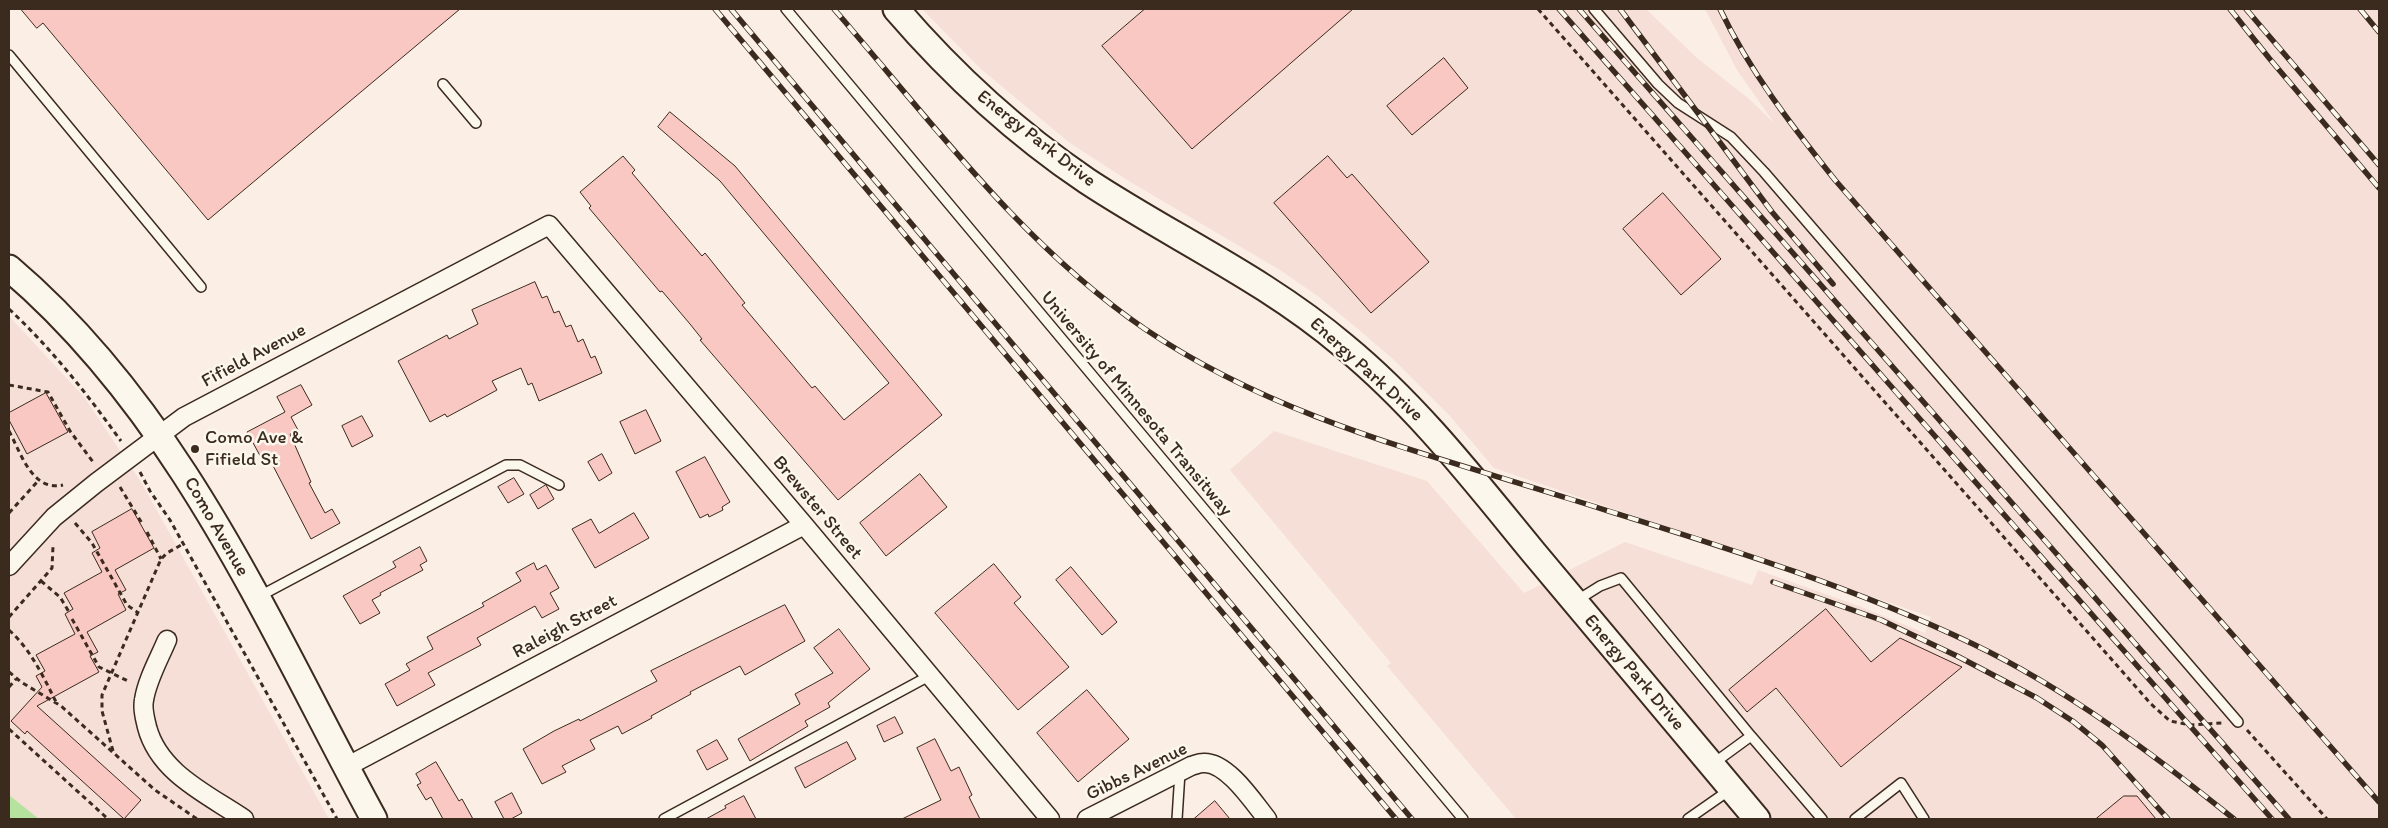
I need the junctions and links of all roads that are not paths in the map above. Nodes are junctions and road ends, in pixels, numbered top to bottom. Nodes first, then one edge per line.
1 (786, 9) edge
2 (896, 9) edge
3 (1594, 9) edge
4 (9, 55) edge
5 (443, 84) dead end
6 (476, 123) dead end
7 (549, 225) joint
8 (9, 268) edge
9 (201, 287) dead end
10 (159, 435) junction
11 (560, 485) dead end
12 (804, 525) junction
13 (9, 566) edge
14 (256, 598) junction
15 (1575, 602) junction
16 (168, 640) dead end
17 (929, 676) junction
18 (2238, 722) road end
19 (1751, 736) junction
20 (1712, 765) junction
21 (346, 767) junction
22 (1180, 772) junction
23 (1732, 789) junction
24 (244, 819) edge
25 (374, 819) edge
26 (664, 819) edge
27 (1050, 819) edge
28 (1088, 819) edge
29 (1177, 819) edge
30 (1267, 819) edge
31 (1463, 819) edge
32 (1688, 819) edge
33 (1757, 819) edge
34 (1822, 819) edge
35 (1855, 819) edge
36 (1924, 819) edge

1 - 31 lane, University of Minnesota Transitway
2 - 15 street, Energy Park Drive
3 - 18 lane
4 - 9 lane
5 - 6 lane
7 - 10 street, Fifield Avenue
7 - 12 street, Brewster Street
8 - 10 street, Como Avenue
10 - 13 street, Fifield Avenue
10 - 14 street, Como Avenue
11 - 14 lane
12 - 17 street, Brewster Street
12 - 21 street, Raleigh Street
14 - 21 street, Como Avenue
15 - 19 lane
15 - 20 street, Energy Park Drive
16 - 24 street
17 - 26 lane
17 - 27 street, Brewster Street
19 - 20 lane
19 - 34 lane
20 - 23 street, Energy Park Drive
21 - 25 street, Como Avenue
22 - 28 street, Gibbs Avenue
22 - 29 lane
22 - 30 street, Gibbs Avenue
23 - 32 lane
23 - 33 street, Energy Park Drive
35 - 36 lane

